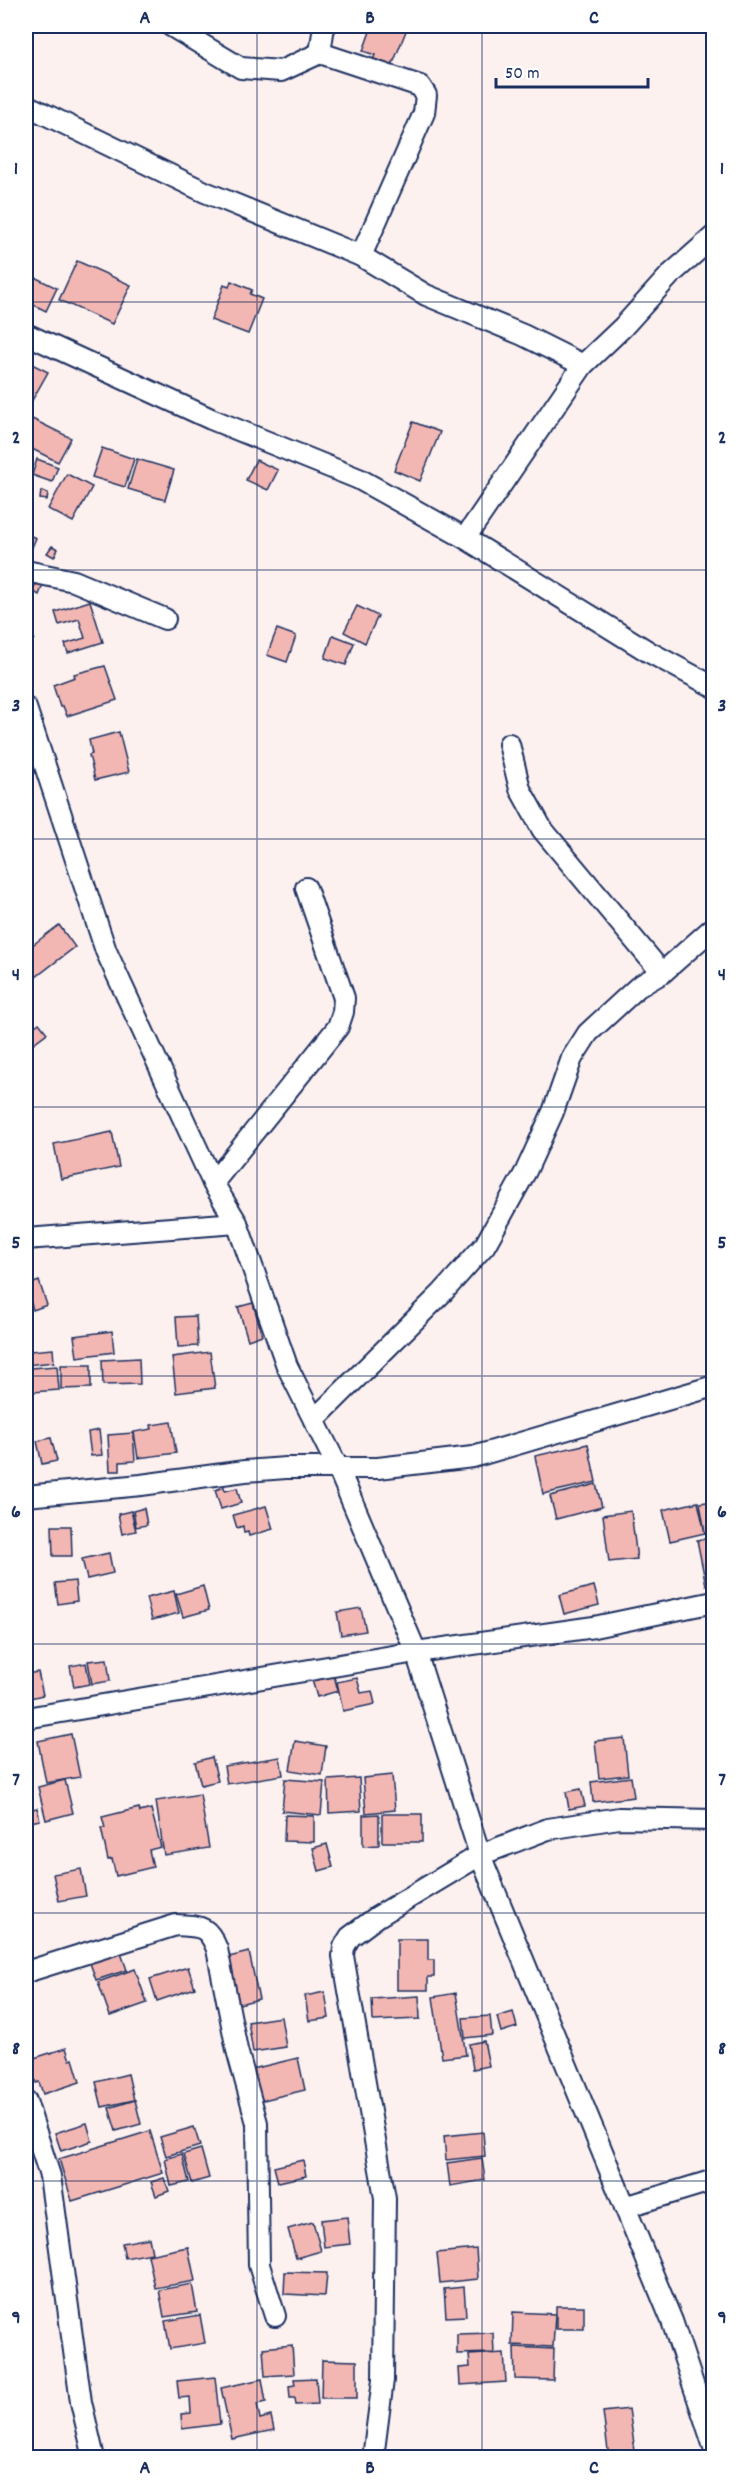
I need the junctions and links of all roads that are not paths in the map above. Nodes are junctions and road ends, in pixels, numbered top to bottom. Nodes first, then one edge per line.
1 (171, 26) edge
2 (324, 26) edge
3 (320, 53) junction
4 (26, 105) edge
5 (714, 236) edge
6 (361, 256) junction
7 (26, 334) edge
8 (583, 365) junction
9 (465, 538) junction
10 (26, 571) edge
11 (165, 619) dead end
12 (714, 687) edge
13 (26, 708) edge
14 (509, 744) dead end
15 (306, 888) dead end
16 (714, 927) edge
17 (662, 973) junction
18 (213, 1183) junction
19 (237, 1223) junction
20 (26, 1239) edge
21 (714, 1386) edge
22 (314, 1420) junction
23 (338, 1468) junction
24 (26, 1496) edge
25 (714, 1602) edge
26 (416, 1652) junction
27 (26, 1718) edge
28 (714, 1820) edge
29 (480, 1855) junction
30 (26, 1972) edge
31 (27, 2109) edge
32 (714, 2180) edge
33 (625, 2207) junction
34 (275, 2316) dead end
35 (714, 2447) edge
36 (94, 2457) edge
37 (372, 2457) edge

1 - 3 street
2 - 3 street
3 - 6 street
4 - 6 street
5 - 8 street
6 - 8 street
7 - 9 street
8 - 9 street
9 - 12 street
10 - 11 street
13 - 18 street
14 - 17 street
15 - 18 street
16 - 17 street
17 - 22 street
18 - 19 street
19 - 20 street
19 - 22 street
21 - 23 street
22 - 23 street
23 - 24 street
23 - 26 street
25 - 26 street
26 - 27 street
26 - 29 street
28 - 29 street
29 - 33 street
29 - 37 street
30 - 34 street
31 - 36 street
32 - 33 street
33 - 35 street

